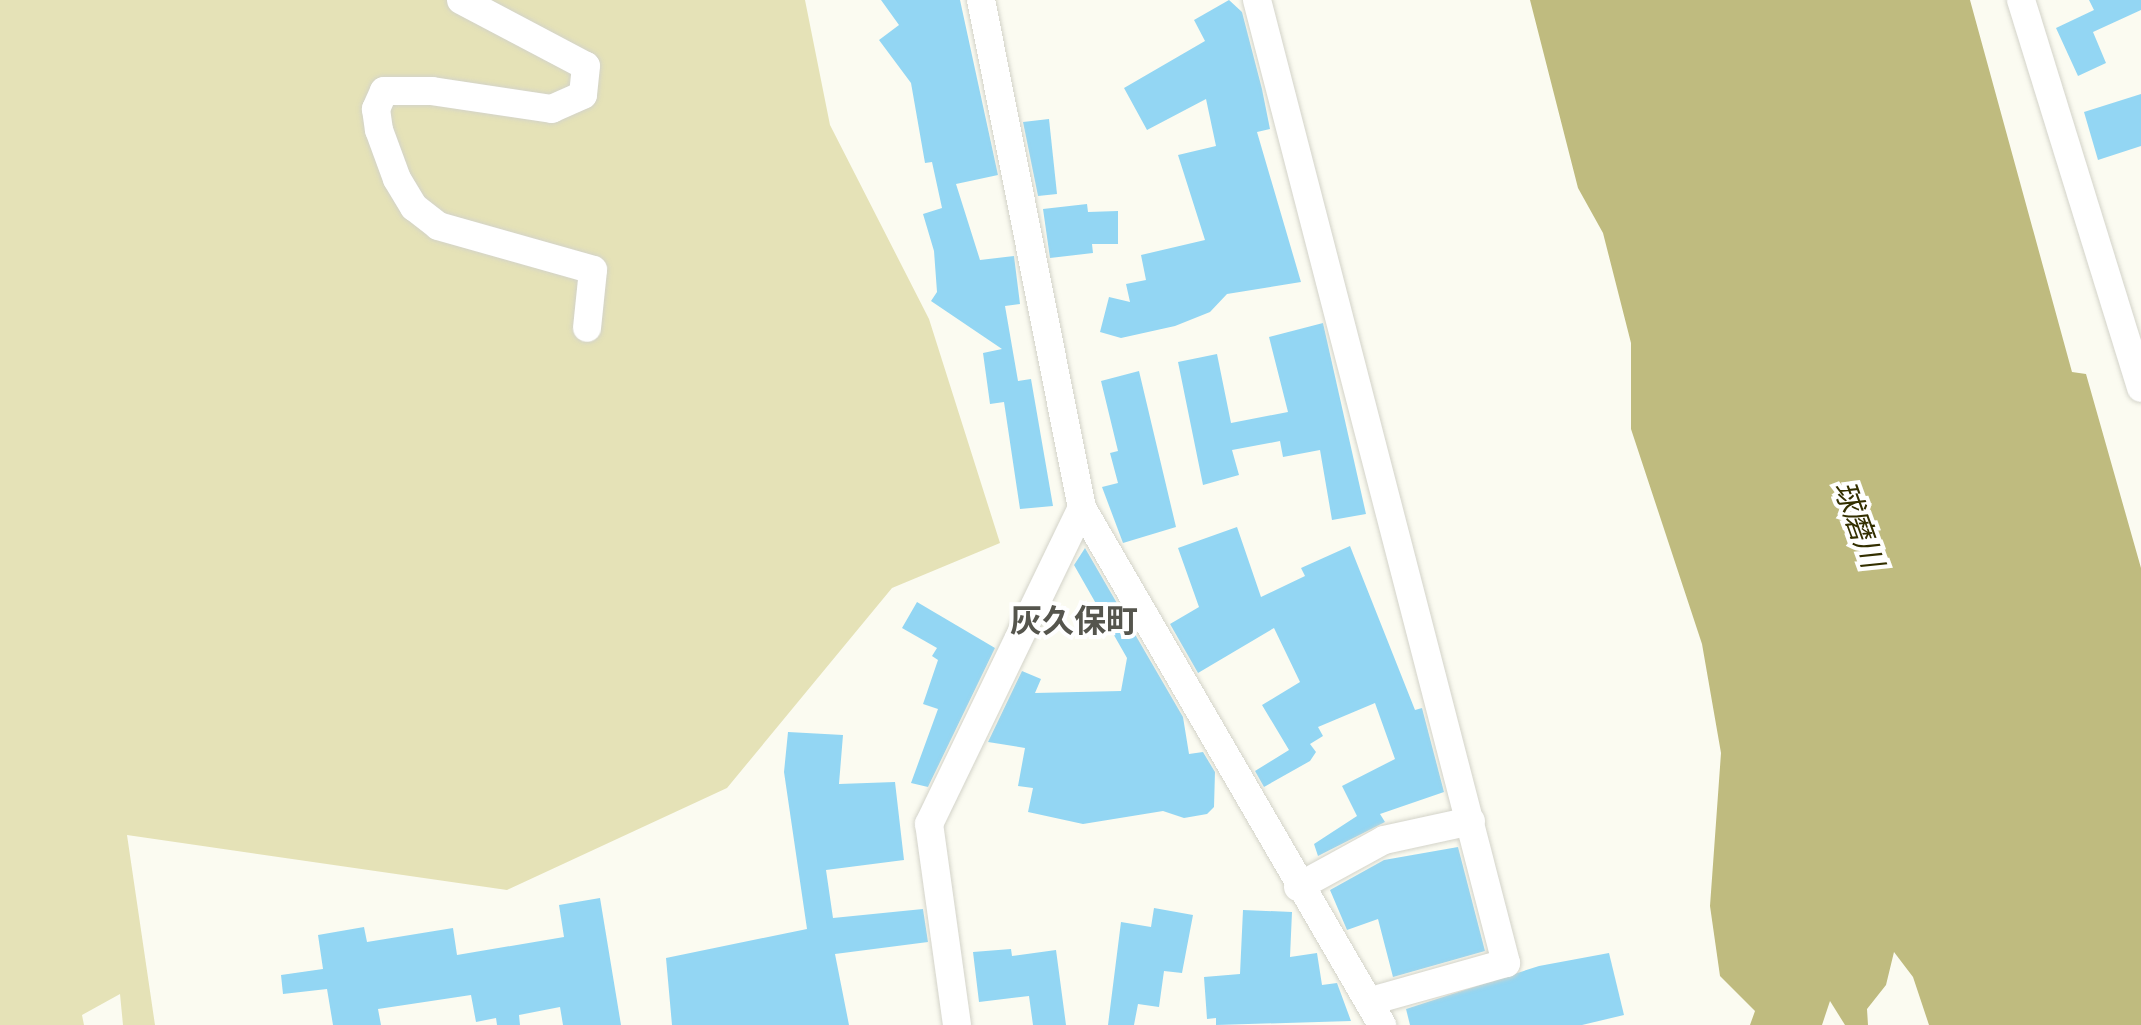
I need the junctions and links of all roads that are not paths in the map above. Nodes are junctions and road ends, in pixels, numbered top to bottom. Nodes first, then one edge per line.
1 (461, 0) edge
2 (980, 0) edge
3 (1257, 0) edge
4 (2021, 0) edge
5 (587, 328) dead end
6 (2141, 388) edge
7 (1082, 508) junction
8 (1472, 821) junction
9 (1298, 886) junction
10 (1377, 1013) edge
11 (958, 1025) edge

1 - 5 street
2 - 7 street
3 - 8 street
4 - 6 street
7 - 9 street
7 - 11 street
8 - 9 street
8 - 10 street
9 - 10 street

